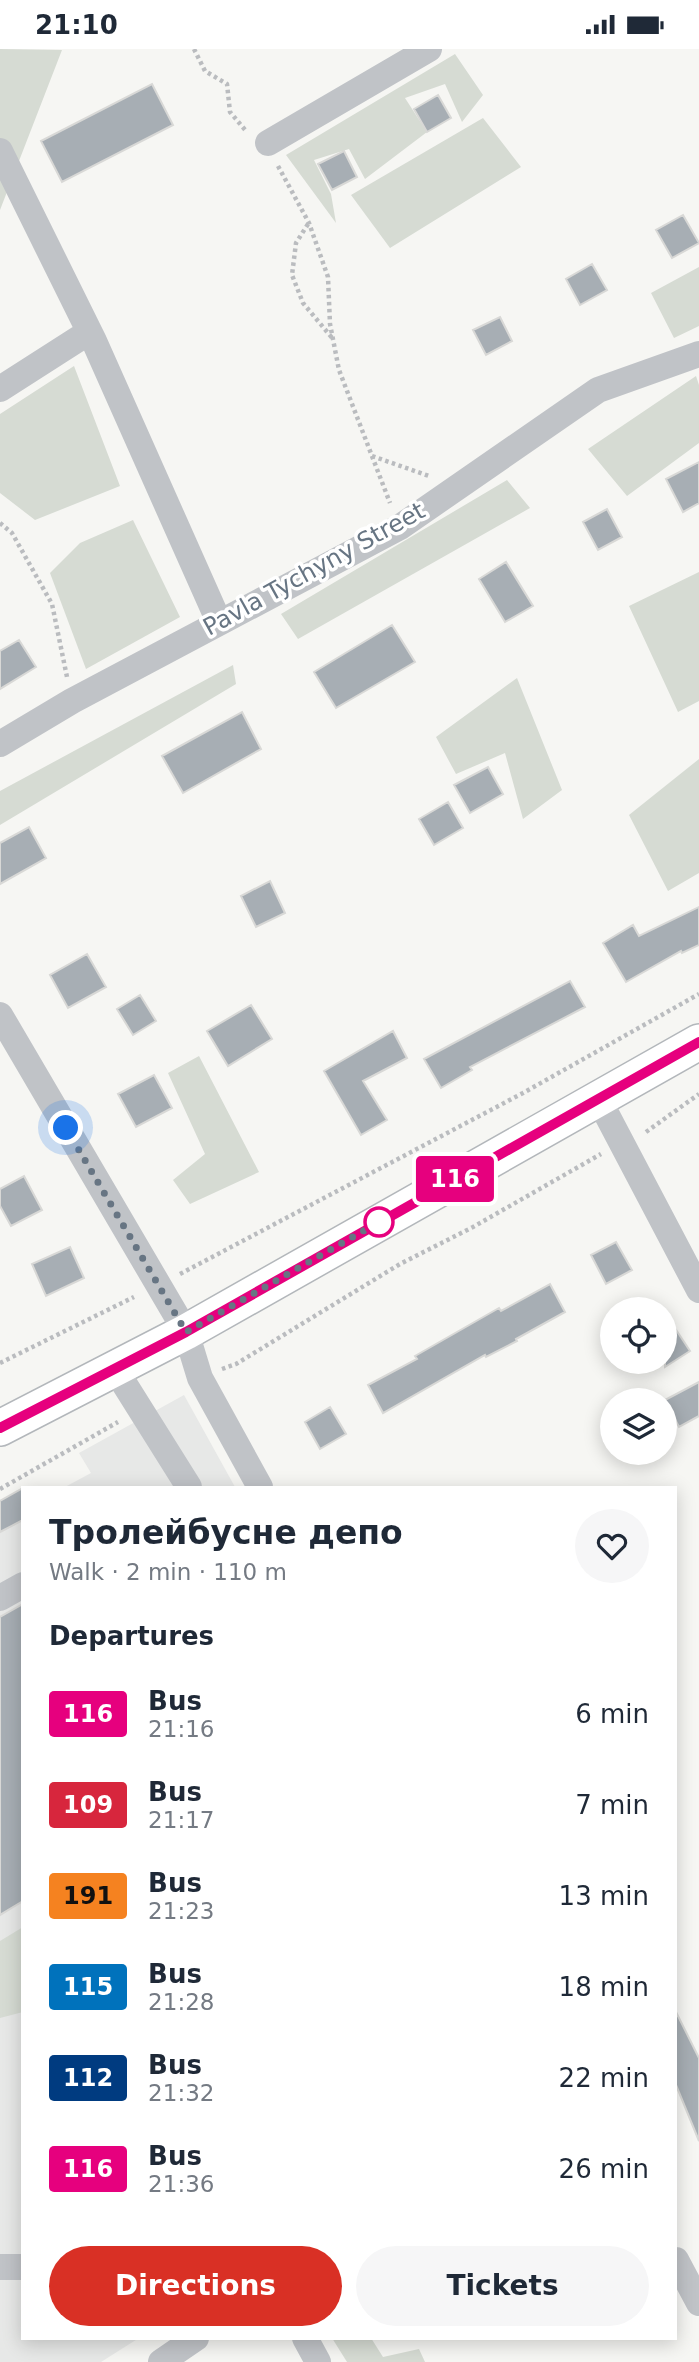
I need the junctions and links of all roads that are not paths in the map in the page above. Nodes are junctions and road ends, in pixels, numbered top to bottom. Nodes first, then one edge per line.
1 (429, 49) edge
2 (268, 143) road end
3 (0, 151) edge
4 (89, 332) junction
5 (699, 354) edge
6 (0, 389) edge
7 (219, 622) junction
8 (0, 744) edge
9 (0, 1015) edge
10 (699, 1042) edge
11 (598, 1098) junction
12 (699, 1290) edge
13 (186, 1332) junction
14 (115, 1369) junction
15 (0, 1428) edge
16 (188, 1486) edge
17 (259, 1486) edge
18 (21, 1586) edge
19 (0, 1598) edge
20 (677, 2262) edge
21 (0, 2267) edge
22 (21, 2267) edge
23 (699, 2304) edge
24 (193, 2340) edge
25 (306, 2340) edge
26 (161, 2362) edge
27 (318, 2362) edge

1 - 2 street
3 - 4 street
4 - 6 street
4 - 7 street
5 - 7 street, Pavla Tychyny Street
7 - 8 street, Pavla Tychyny Street
9 - 13 street
10 - 11 main road
11 - 12 street
11 - 13 main road
13 - 14 main road
13 - 17 street
14 - 15 main road
14 - 16 street
18 - 19 street
20 - 23 street
21 - 22 street
24 - 26 street
25 - 27 street

